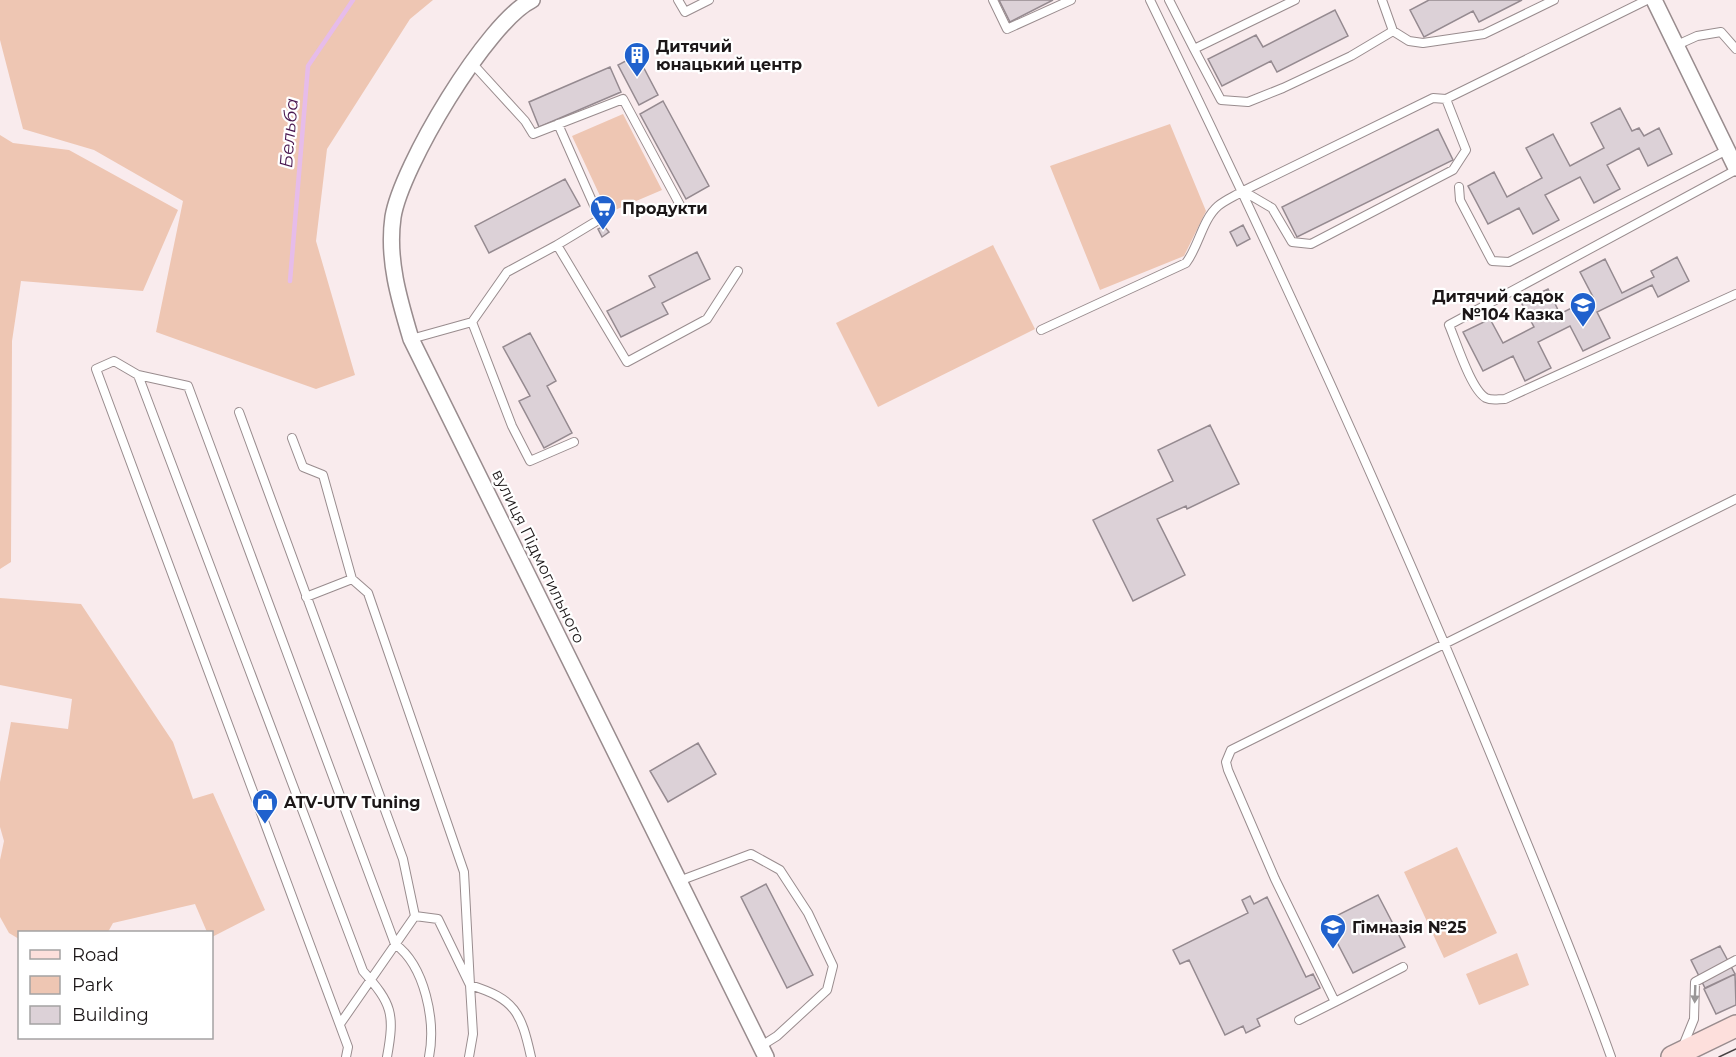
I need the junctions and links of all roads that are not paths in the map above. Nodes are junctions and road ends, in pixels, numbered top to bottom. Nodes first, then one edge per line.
1 (532, 0) edge
2 (678, 0) edge
3 (709, 0) edge
4 (993, 0) edge
5 (1071, 0) edge
6 (1150, 0) edge
7 (1169, 0) edge
8 (1295, 0) edge
9 (1382, 0) edge
10 (1554, 0) edge
11 (1647, 0) edge
12 (1654, 0) edge
13 (1393, 31) junction
14 (1677, 45) junction
15 (1194, 49) junction
16 (1736, 49) edge
17 (472, 63) junction
18 (1446, 99) junction
19 (558, 124) junction
20 (1727, 150) junction
21 (1736, 169) edge
22 (1459, 187) dead end
23 (1243, 191) junction
24 (680, 205) dead end
25 (557, 245) junction
26 (738, 271) dead end
27 (1736, 294) edge
28 (472, 322) junction
29 (1041, 330) dead end
30 (411, 339) junction
31 (138, 375) junction
32 (239, 412) dead end
33 (292, 438) dead end
34 (574, 442) dead end
35 (1736, 499) edge
36 (352, 579) junction
37 (306, 597) junction
38 (1446, 643) junction
39 (679, 881) junction
40 (415, 916) junction
41 (395, 944) junction
42 (1736, 960) edge
43 (1402, 967) dead end
44 (370, 979) junction
45 (470, 985) junction
46 (1335, 1002) junction
47 (1299, 1020) dead end
48 (340, 1024) junction
49 (1736, 1026) edge
50 (764, 1051) edge
51 (1676, 1055) edge
52 (346, 1057) edge
53 (387, 1057) edge
54 (429, 1057) edge
55 (469, 1057) edge
56 (531, 1057) edge
57 (1611, 1057) edge

1 - 17 street, вулиця Підмогильного
2 - 3 lane
4 - 5 lane
6 - 23 lane
7 - 15 lane
8 - 15 lane
9 - 13 lane
10 - 13 lane
11 - 18 lane
12 - 14 street
13 - 15 lane
14 - 16 lane
14 - 20 street
17 - 19 lane
17 - 30 street, вулиця Підмогильного
18 - 23 lane
18 - 23 lane
19 - 24 lane
19 - 25 lane
20 - 21 street
20 - 22 lane
21 - 27 lane
23 - 29 lane
23 - 38 lane
25 - 26 lane
25 - 28 lane
28 - 30 lane
28 - 34 lane
30 - 39 street, вулиця Підмогильного
31 - 41 lane
31 - 44 lane
31 - 48 lane
32 - 37 lane
33 - 36 lane
35 - 38 lane
36 - 37 lane
36 - 45 lane
37 - 40 lane
38 - 46 lane
38 - 57 lane
39 - 50 street, вулиця Підмогильного
39 - 50 lane
40 - 41 lane
40 - 45 lane
41 - 44 lane
41 - 54 lane
42 -> 51 lane
43 - 46 lane
44 - 48 lane
44 - 53 lane
45 - 55 lane
45 - 56 lane
46 - 47 lane
48 - 52 lane
49 - 51 main road

